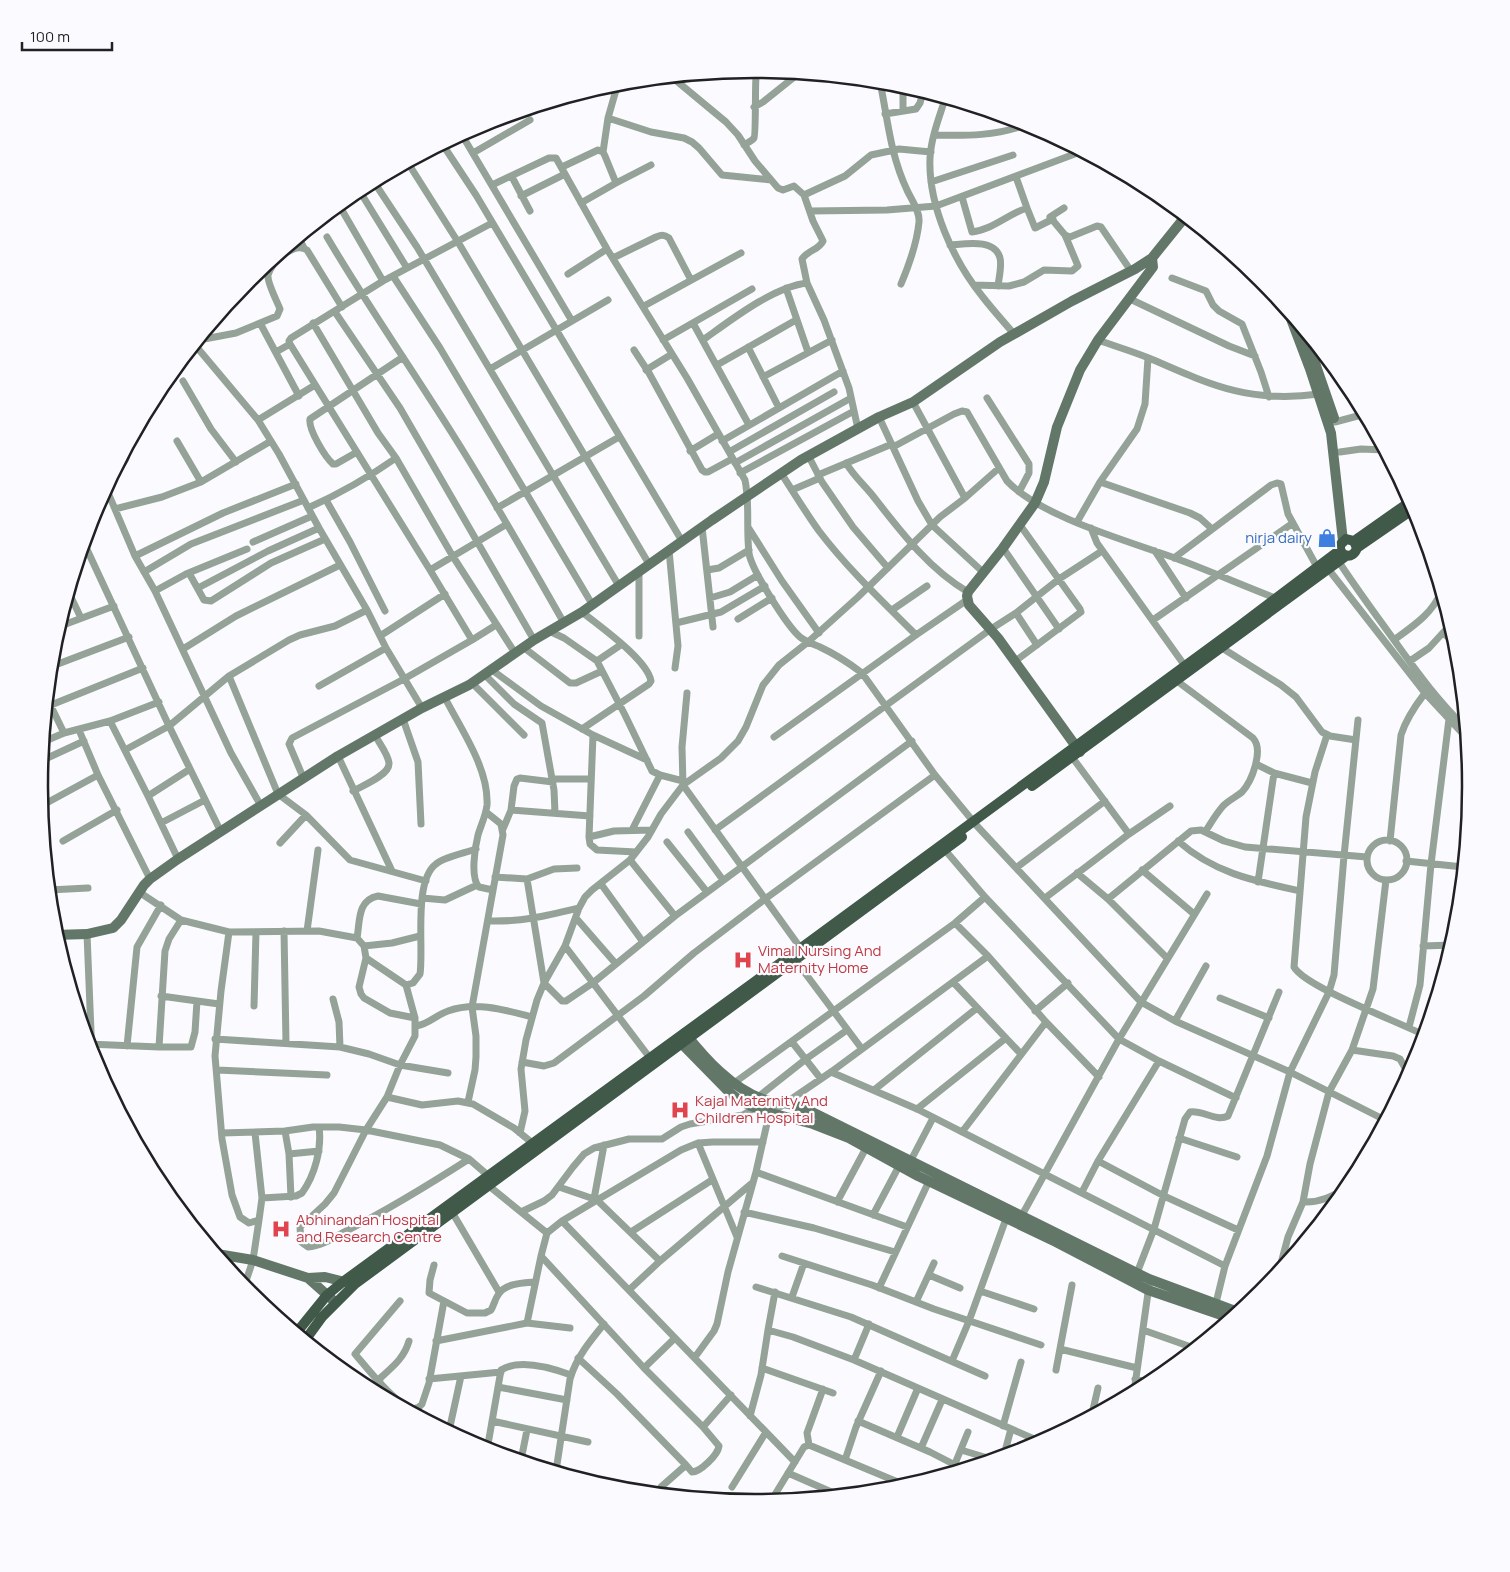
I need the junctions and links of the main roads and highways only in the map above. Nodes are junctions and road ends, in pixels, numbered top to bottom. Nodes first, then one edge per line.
1 (1405, 506) edge
2 (1408, 512) edge
3 (1347, 548) junction
4 (1281, 600) junction
5 (1076, 751) junction
6 (976, 824) junction
7 (803, 951) junction
8 (683, 1038) junction
9 (537, 1146) junction
10 (490, 1181) junction
11 (301, 1328) edge
12 (309, 1335) edge

1 - 3 main road
2 - 3 main road
3 - 4 main road
3 - 4 main road
4 - 5 main road
4 - 5 main road
5 - 6 main road
6 - 7 main road
6 - 7 main road
7 - 8 main road
7 - 8 main road
8 - 9 main road
8 - 9 main road
9 - 10 main road
10 - 11 main road
10 - 12 main road

